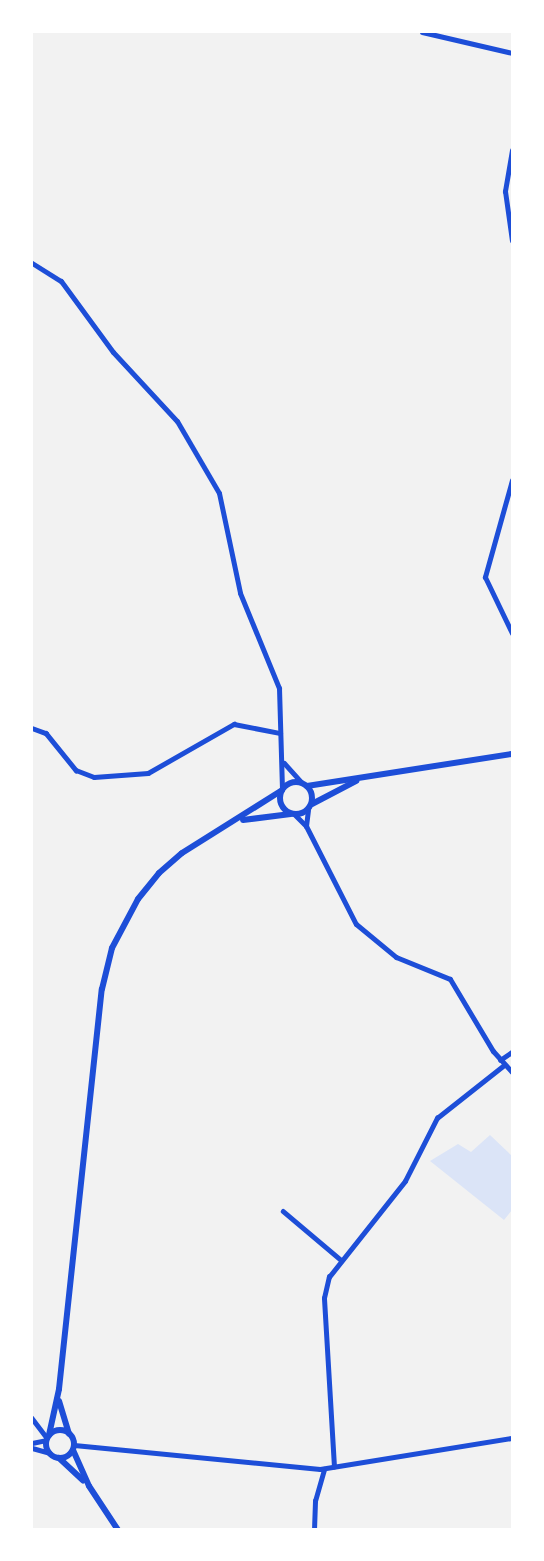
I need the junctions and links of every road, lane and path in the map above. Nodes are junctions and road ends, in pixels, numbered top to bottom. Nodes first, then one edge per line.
1 (422, 32) edge
2 (513, 53) edge
3 (513, 150) edge
4 (513, 241) edge
5 (32, 263) edge
6 (513, 480) edge
7 (513, 633) edge
8 (32, 729) edge
9 (280, 733) junction
10 (513, 754) edge
11 (284, 763) junction
12 (374, 774) junction
13 (304, 784) junction
14 (281, 790) junction
15 (310, 807) junction
16 (293, 814) junction
17 (238, 821) junction
18 (306, 826) junction
19 (513, 1052) edge
20 (502, 1063) junction
21 (512, 1070) edge
22 (283, 1211) dead end
23 (340, 1259) junction
24 (59, 1389) junction
25 (32, 1418) edge
26 (69, 1433) junction
27 (47, 1438) junction
28 (513, 1438) edge
29 (32, 1446) edge
30 (73, 1448) junction
31 (49, 1453) junction
32 (59, 1458) junction
33 (334, 1467) junction
34 (324, 1469) junction
35 (89, 1486) junction
36 (118, 1530) edge
37 (314, 1530) edge

1 - 2 street
3 - 4 street
5 - 9 street
6 - 7 street
8 - 9 street
9 - 11 street
10 - 12 main road
11 - 13 street
11 - 14 street
12 - 13 main road
12 - 15 main road
13 - 14 main road
13 - 15 main road
14 - 16 main road
14 - 17 main road
15 - 16 main road
15 - 18 street
16 - 17 main road
16 - 18 street
17 - 24 main road
18 - 20 street
19 - 20 street
20 - 21 street
20 - 23 street
22 - 23 street
23 - 33 street
24 - 26 main road
24 - 27 main road
25 - 27 street
26 - 27 main road
26 - 30 main road
27 - 29 street
27 - 31 main road
28 - 33 street
29 - 31 street
30 - 32 main road
30 - 34 street
30 - 35 main road
31 - 32 main road
32 - 35 main road
33 - 34 street
34 - 37 street
35 - 36 main road

